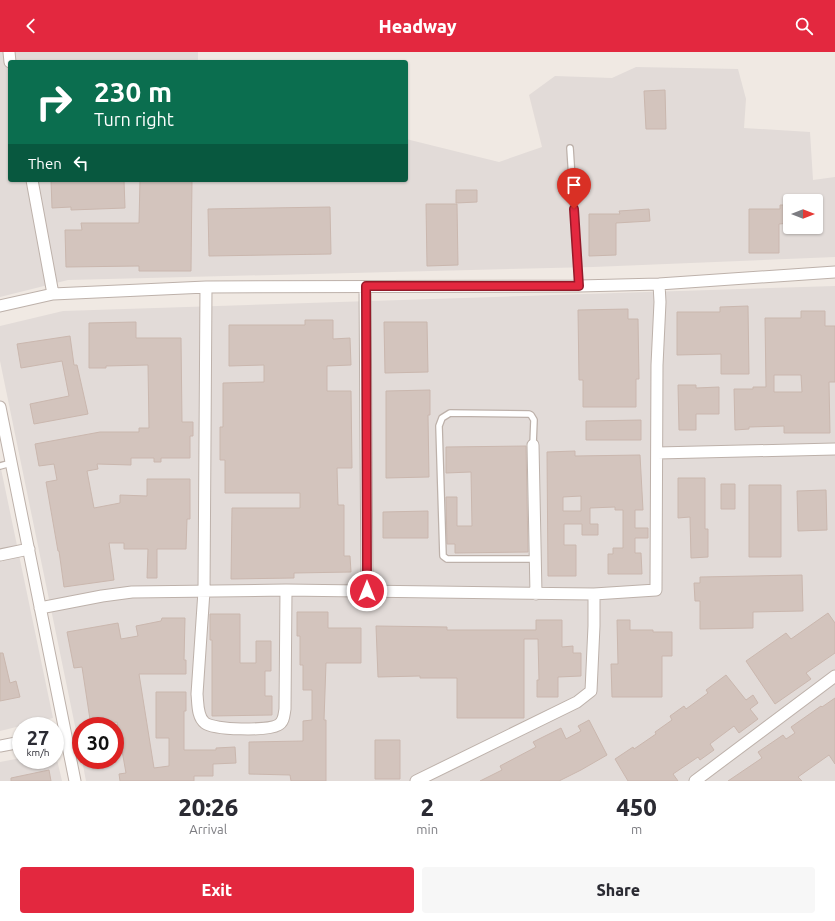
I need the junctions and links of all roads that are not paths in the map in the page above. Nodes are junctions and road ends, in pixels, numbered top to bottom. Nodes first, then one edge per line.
1 (570, 148) dead end
2 (32, 182) edge
3 (835, 272) edge
4 (659, 284) junction
5 (366, 286) junction
6 (579, 286) junction
7 (206, 287) junction
8 (53, 294) junction
9 (0, 306) edge
10 (0, 407) edge
11 (534, 445) joint
12 (835, 449) edge
13 (657, 453) junction
14 (11, 463) junction
15 (0, 466) edge
16 (29, 549) junction
17 (0, 555) edge
18 (536, 559) junction
19 (286, 590) junction
20 (204, 591) junction
21 (367, 591) junction
22 (536, 594) junction
23 (594, 594) junction
24 (40, 608) junction
25 (835, 676) edge
26 (57, 717) edge
27 (12, 744) edge
28 (0, 746) edge
29 (64, 747) edge
30 (75, 781) edge
31 (416, 781) edge
32 (695, 781) edge

1 - 6 lane
2 - 8 street
3 - 4 street
4 - 6 street
4 - 13 street
5 - 6 street
5 - 7 street
5 - 21 street
7 - 8 street
7 - 20 street
8 - 9 street
10 - 14 street
11 - 18 street
11 - 18 lane
12 - 13 street
13 - 23 street
14 - 15 lane
14 - 16 street
16 - 17 street
16 - 24 street
18 - 22 street
19 - 20 street
19 - 20 street
19 - 21 street
20 - 24 street
21 - 22 street
22 - 23 street
23 - 31 street
24 - 26 street
25 - 32 street
27 - 28 street
29 - 30 street

